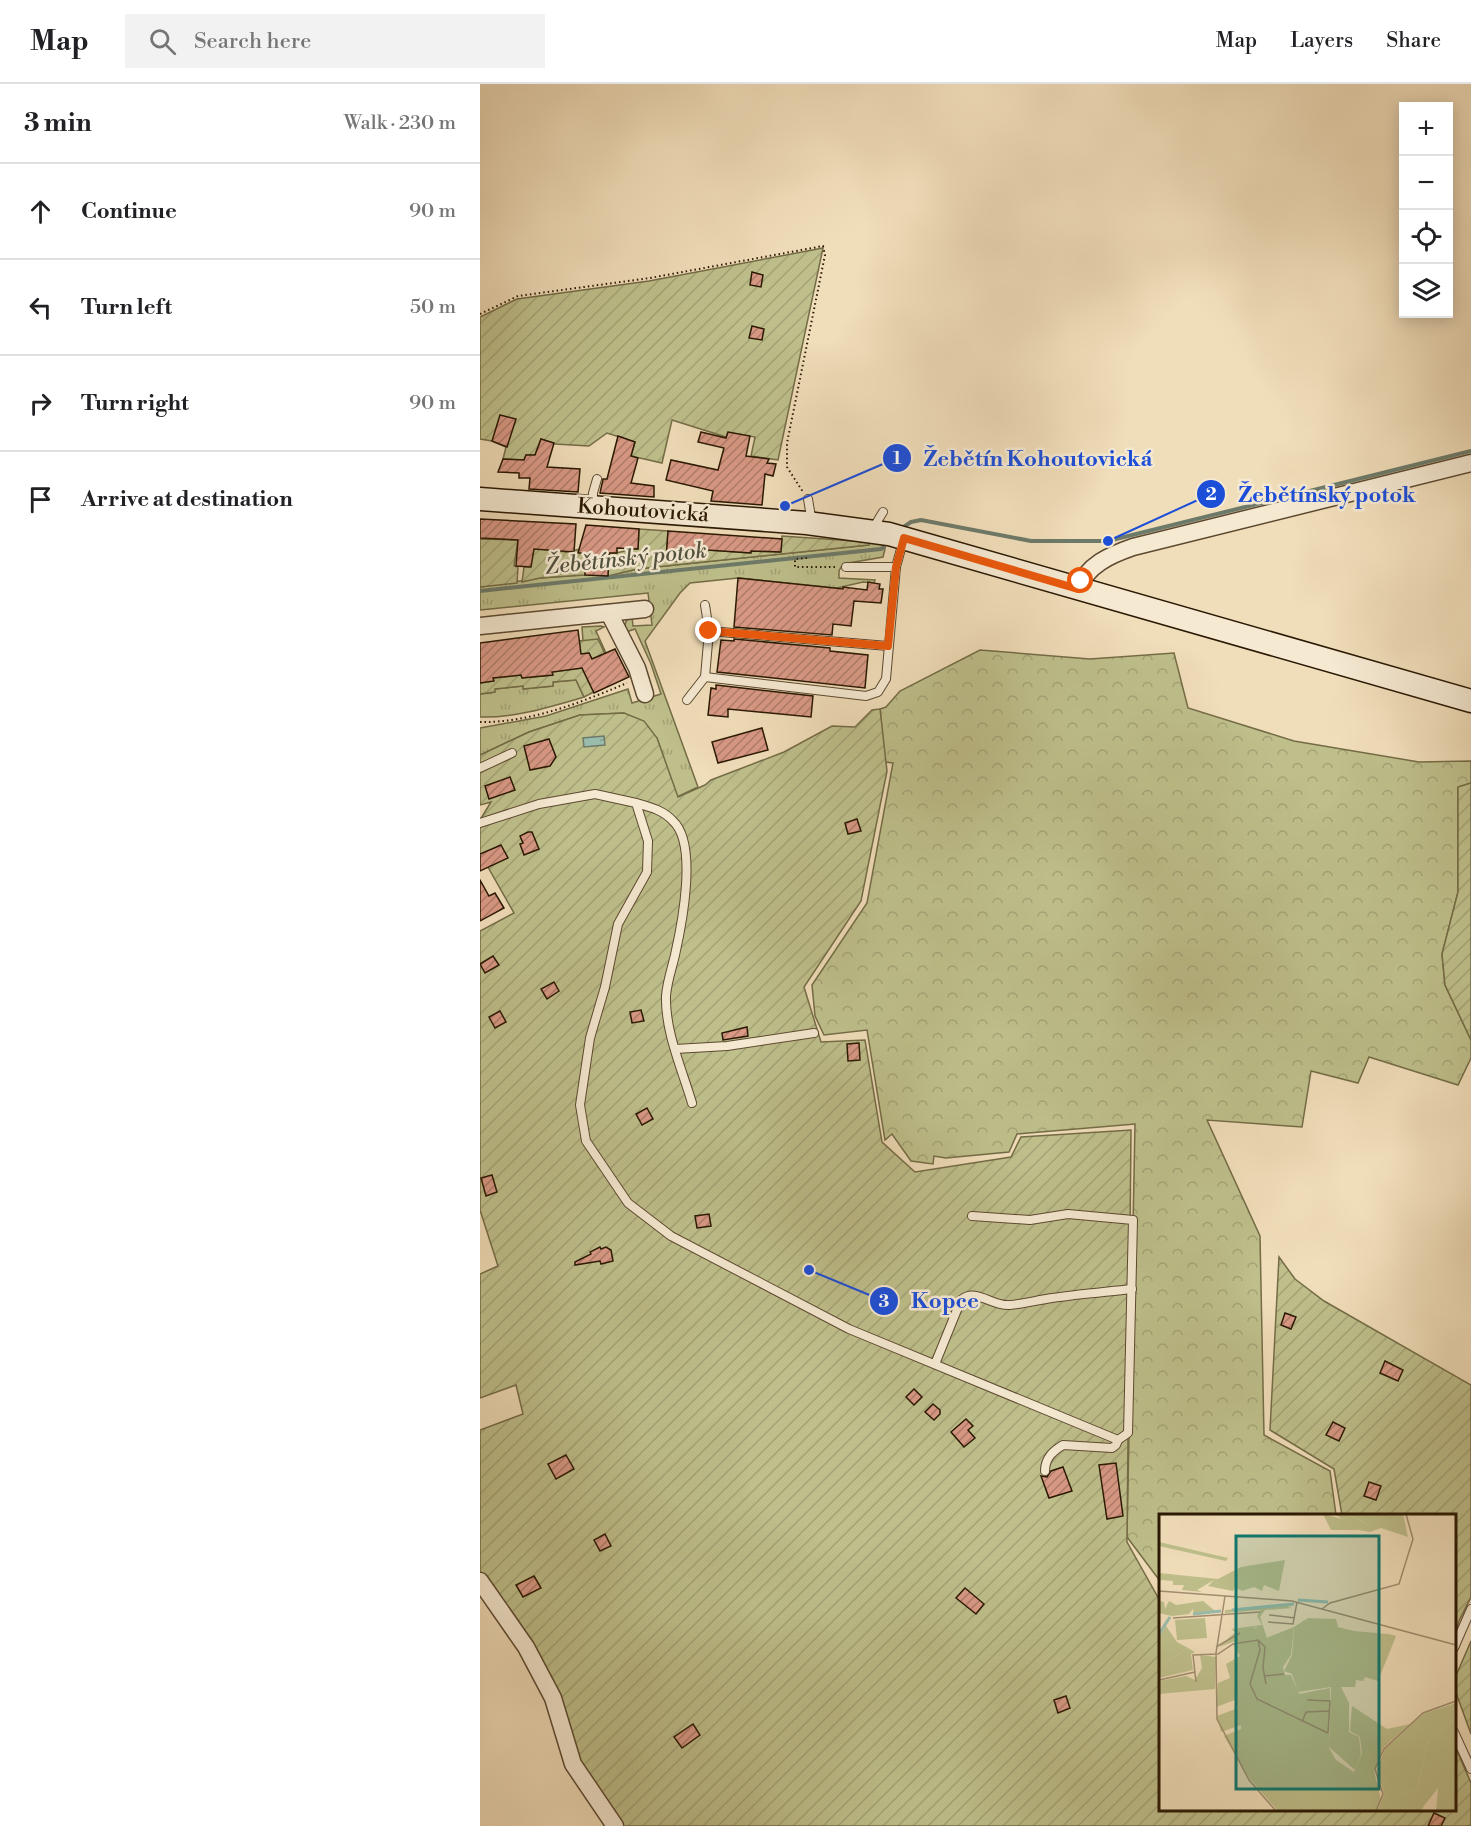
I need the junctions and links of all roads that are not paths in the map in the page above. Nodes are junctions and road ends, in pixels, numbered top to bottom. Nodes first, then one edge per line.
1 (1471, 463) edge
2 (597, 479) dead end
3 (808, 499) road end
4 (480, 500) edge
5 (592, 507) junction
6 (809, 523) junction
7 (890, 530) junction
8 (846, 567) road end
9 (896, 567) junction
10 (1078, 589) junction
11 (705, 605) dead end
12 (645, 609) dead end
13 (609, 613) junction
14 (480, 626) edge
15 (709, 631) junction
16 (888, 646) junction
17 (705, 677) junction
18 (645, 694) dead end
19 (687, 700) dead end
20 (1471, 701) edge
21 (512, 753) dead end
22 (480, 768) edge
23 (636, 803) junction
24 (480, 823) edge
25 (814, 1033) dead end
26 (675, 1049) junction
27 (692, 1103) dead end
28 (972, 1216) dead end
29 (1132, 1289) junction
30 (935, 1364) junction
31 (1118, 1440) junction
32 (1045, 1470) dead end
33 (480, 1581) edge
34 (1471, 1609) edge
35 (1456, 1646) edge
36 (1456, 1734) edge
37 (1471, 1769) edge
38 (615, 1826) edge

1 - 10 street
2 - 5 lane
3 - 6 lane
4 - 5 street, Kohoutovická
5 - 6 street, Kohoutovická
6 - 7 street, Kohoutovická
7 - 9 lane
7 - 10 street, Kohoutovická
8 - 9 lane
9 - 16 lane
10 - 20 street, Kohoutovická
11 - 15 lane
12 - 13 street
13 - 14 street
13 - 18 street
15 - 16 lane
15 - 17 lane
16 - 17 lane
17 - 19 lane
21 - 22 lane
23 - 24 lane
23 - 26 lane
23 - 30 lane
25 - 26 lane
26 - 27 lane
28 - 29 lane
29 - 30 lane
29 - 31 lane
30 - 31 lane
31 - 32 lane
33 - 38 street
34 - 35 lane
36 - 37 lane

